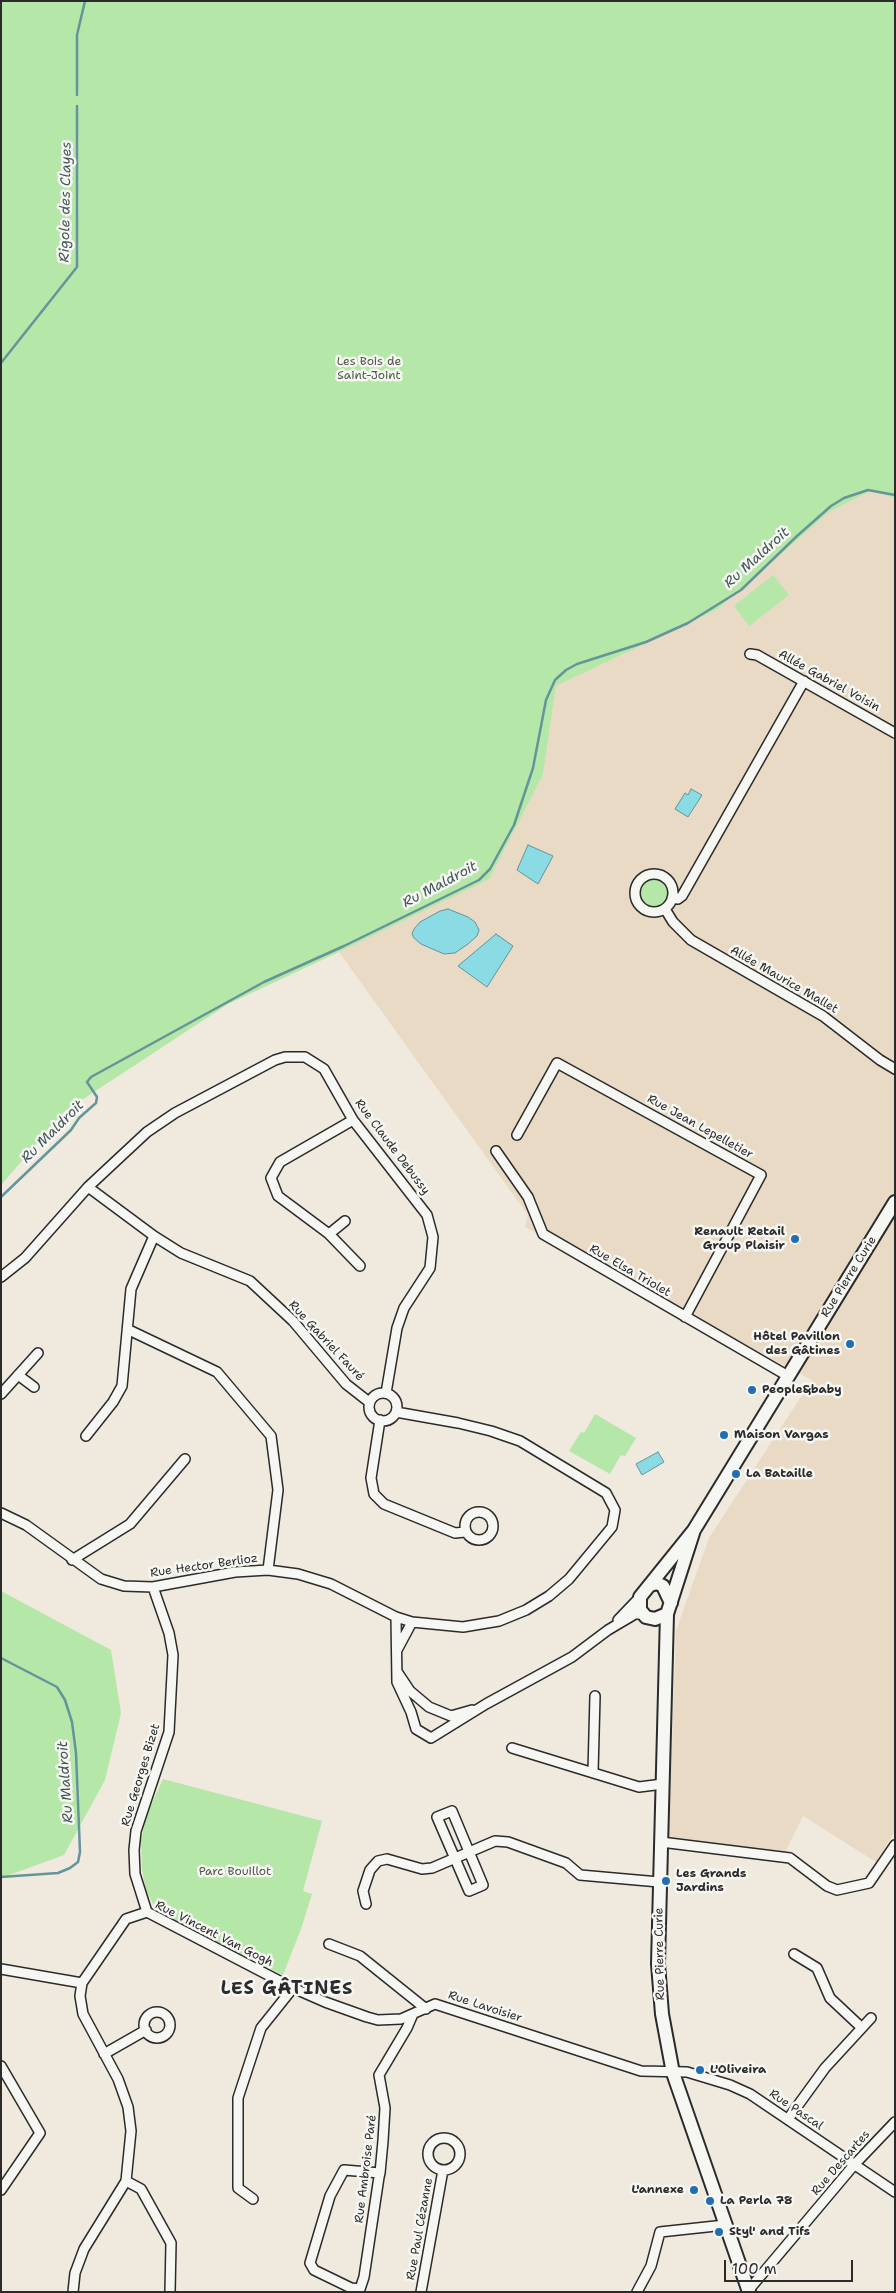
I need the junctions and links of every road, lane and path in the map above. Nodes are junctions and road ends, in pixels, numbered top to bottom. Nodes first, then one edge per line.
1 (750, 654) dead end
2 (804, 681) junction
3 (895, 733) edge
4 (672, 898) junction
5 (665, 909) junction
6 (895, 1069) edge
7 (353, 1120) junction
8 (517, 1136) dead end
9 (496, 1151) dead end
10 (88, 1187) junction
11 (895, 1202) edge
12 (344, 1221) dead end
13 (329, 1234) junction
14 (154, 1236) junction
15 (360, 1266) dead end
16 (1, 1278) edge
17 (685, 1318) junction
18 (129, 1330) junction
19 (38, 1352) dead end
20 (18, 1375) junction
21 (788, 1376) junction
22 (34, 1387) dead end
23 (386, 1393) junction
24 (1, 1394) edge
25 (370, 1402) junction
26 (396, 1412) junction
27 (380, 1420) junction
28 (86, 1436) dead end
29 (185, 1459) dead end
30 (1, 1513) edge
31 (694, 1530) junction
32 (465, 1532) dead end
33 (72, 1560) junction
34 (268, 1570) junction
35 (650, 1585) junction
36 (153, 1587) junction
37 (640, 1597) junction
38 (664, 1612) junction
39 (643, 1614) junction
40 (396, 1617) junction
41 (412, 1622) junction
42 (608, 1630) junction
43 (397, 1650) junction
44 (396, 1670) junction
45 (595, 1696) dead end
46 (482, 1707) junction
47 (512, 1748) dead end
48 (593, 1772) junction
49 (663, 1784) junction
50 (661, 1842) junction
51 (895, 1845) edge
52 (470, 1852) junction
53 (455, 1859) junction
54 (660, 1882) junction
55 (366, 1904) dead end
56 (147, 1912) junction
57 (329, 1944) dead end
58 (794, 1954) dead end
59 (1, 1969) edge
60 (82, 1983) junction
61 (292, 1988) junction
62 (426, 2009) junction
63 (413, 2014) junction
64 (871, 2018) dead end
65 (862, 2028) junction
66 (146, 2030) dead end
67 (104, 2054) junction
68 (1, 2066) edge
69 (672, 2073) junction
70 (788, 2119) junction
71 (895, 2122) edge
72 (854, 2165) junction
73 (443, 2170) dead end
74 (380, 2173) junction
75 (126, 2181) junction
76 (1, 2190) edge
77 (895, 2192) edge
78 (252, 2199) dead end
79 (725, 2224) junction
80 (748, 2291) edge
81 (73, 2292) edge
82 (170, 2292) edge
83 (421, 2292) edge
84 (637, 2292) edge

1 - 2 street, Allée Gabriel Voisin
2 - 3 street, Allée Gabriel Voisin
2 - 4 street
4 - 5 street
4 - 5 street
5 - 6 street, Allée Maurice Mallet
7 - 10 street, Rue Claude Debussy
7 - 13 street
7 - 23 street, Rue Claude Debussy
8 - 17 street, Rue Jean Lepelletier
9 - 17 street, Rue Elsa Triolet
10 - 14 street, Rue Gabriel Fauré
10 - 16 street, Rue Claude Debussy
11 - 21 street, Rue Pierre Curie
12 - 13 street
13 - 15 street
14 - 18 street
14 - 25 street, Rue Gabriel Fauré
17 - 21 street, Rue Elsa Triolet
18 - 28 street
18 - 34 street
19 - 20 street
20 - 22 street
20 - 24 street
21 - 31 street, Rue Pierre Curie
23 - 25 street
23 - 26 street
25 - 27 street
26 - 27 street
26 - 41 street, Rue Hector Berlioz
27 - 32 street
29 - 33 street
30 - 33 street, Rue Hector Berlioz
31 - 35 street, Rue Pierre Curie
31 - 38 street, Rue Pierre Curie
33 - 36 street, Rue Hector Berlioz
34 - 36 street, Rue Hector Berlioz
34 - 40 street, Rue Hector Berlioz
35 - 37 street, Rue Pierre Curie
35 - 38 street
36 - 56 street, Rue Georges Bizet
37 - 39 street
37 - 42 street
38 - 39 street
38 - 49 street, Rue Pierre Curie
39 - 42 street
40 - 41 street, Rue Hector Berlioz
40 - 43 street
41 - 43 street
42 - 46 street
43 - 44 street
44 - 46 street
44 - 46 street
45 - 48 street
47 - 48 street
48 - 49 street
49 - 50 street, Rue Pierre Curie
50 - 51 street
50 - 54 street, Rue Pierre Curie
52 - 53 street
52 - 53 street
52 - 53 street
52 - 54 street
53 - 55 street
54 - 69 street, Rue Pierre Curie
56 - 60 street, Rue Vincent Van Gogh
56 - 61 street, Rue Vincent Van Gogh
57 - 62 street
58 - 65 street
59 - 60 street
60 - 67 street
61 - 63 street, Rue Lavoisier
61 - 78 street
62 - 63 street, Rue Lavoisier
62 - 69 street, Rue Lavoisier
63 - 74 street, Rue Ambroise Paré
64 - 65 street
65 - 70 street
66 - 67 street
67 - 75 street
68 - 76 street
69 - 70 street, Rue Pascal
69 - 79 street, Rue Pierre Curie
70 - 72 street, Rue Pascal
71 - 72 street, Rue Descartes
72 - 77 street, Rue Pascal
72 - 80 street, Rue Descartes
73 - 83 street, Rue Paul Cézanne
74 - 74 street, Rue Ambroise Paré
75 - 81 street
75 - 82 street
79 - 80 street, Rue Pierre Curie
79 - 84 street

